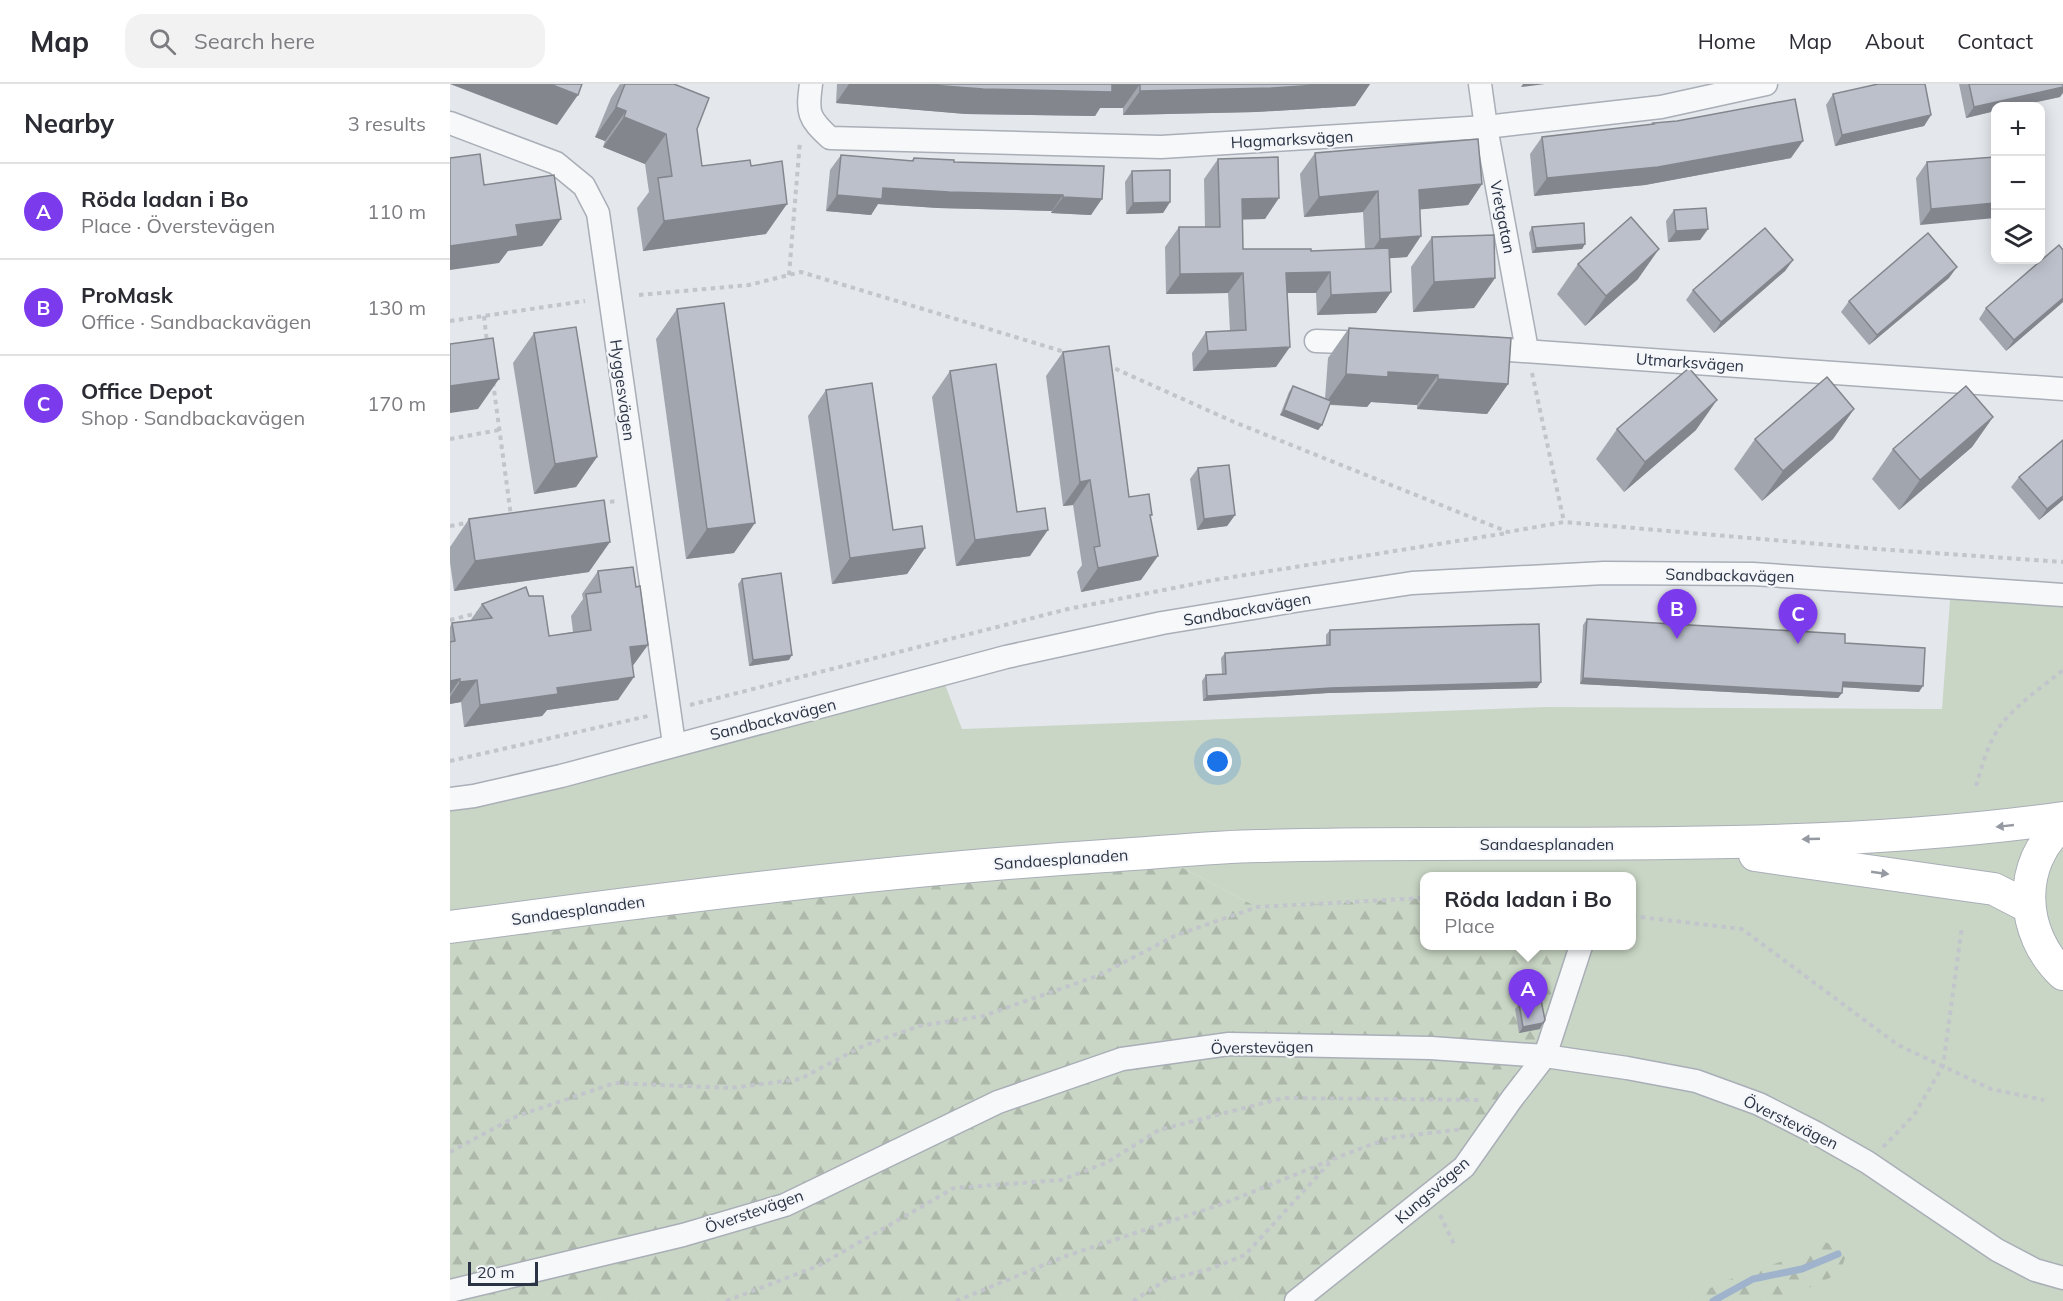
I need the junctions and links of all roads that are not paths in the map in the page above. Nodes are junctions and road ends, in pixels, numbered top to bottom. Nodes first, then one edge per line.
1 (1480, 84) edge
2 (1766, 84) edge
3 (809, 95) edge
4 (450, 123) edge
5 (1486, 127) junction
6 (1316, 341) dead end
7 (1387, 344) edge
8 (1457, 347) edge
9 (1527, 350) junction
10 (2063, 389) edge
11 (2063, 595) edge
12 (674, 744) junction
13 (450, 799) edge
14 (2063, 818) edge
15 (2063, 824) edge
16 (1676, 844) junction
17 (2029, 907) junction
18 (450, 927) edge
19 (1579, 950) edge
20 (2062, 975) edge
21 (1545, 1056) junction
22 (2063, 1278) edge
23 (450, 1291) edge
24 (1296, 1301) edge

1 - 5 street, Vretgatan
2 - 5 street, Hagmarksvägen
3 - 5 street, Hagmarksvägen
4 - 12 street, Hyggesvägen
5 - 9 street, Vretgatan
6 - 7 street
8 - 9 street, Utmarksvägen
9 - 10 street, Utmarksvägen
11 - 12 street, Sandbackavägen
12 - 13 street, Sandbackavägen
14 -> 16 main road, Sandaesplanaden
15 - 17 main road
16 -> 17 main road, Sandaesplanaden
16 - 18 main road, Sandaesplanaden
17 - 20 main road
19 - 21 street, Kungsvägen
21 - 22 street, Överstevägen
21 - 23 street, Överstevägen
21 - 24 street, Kungsvägen

